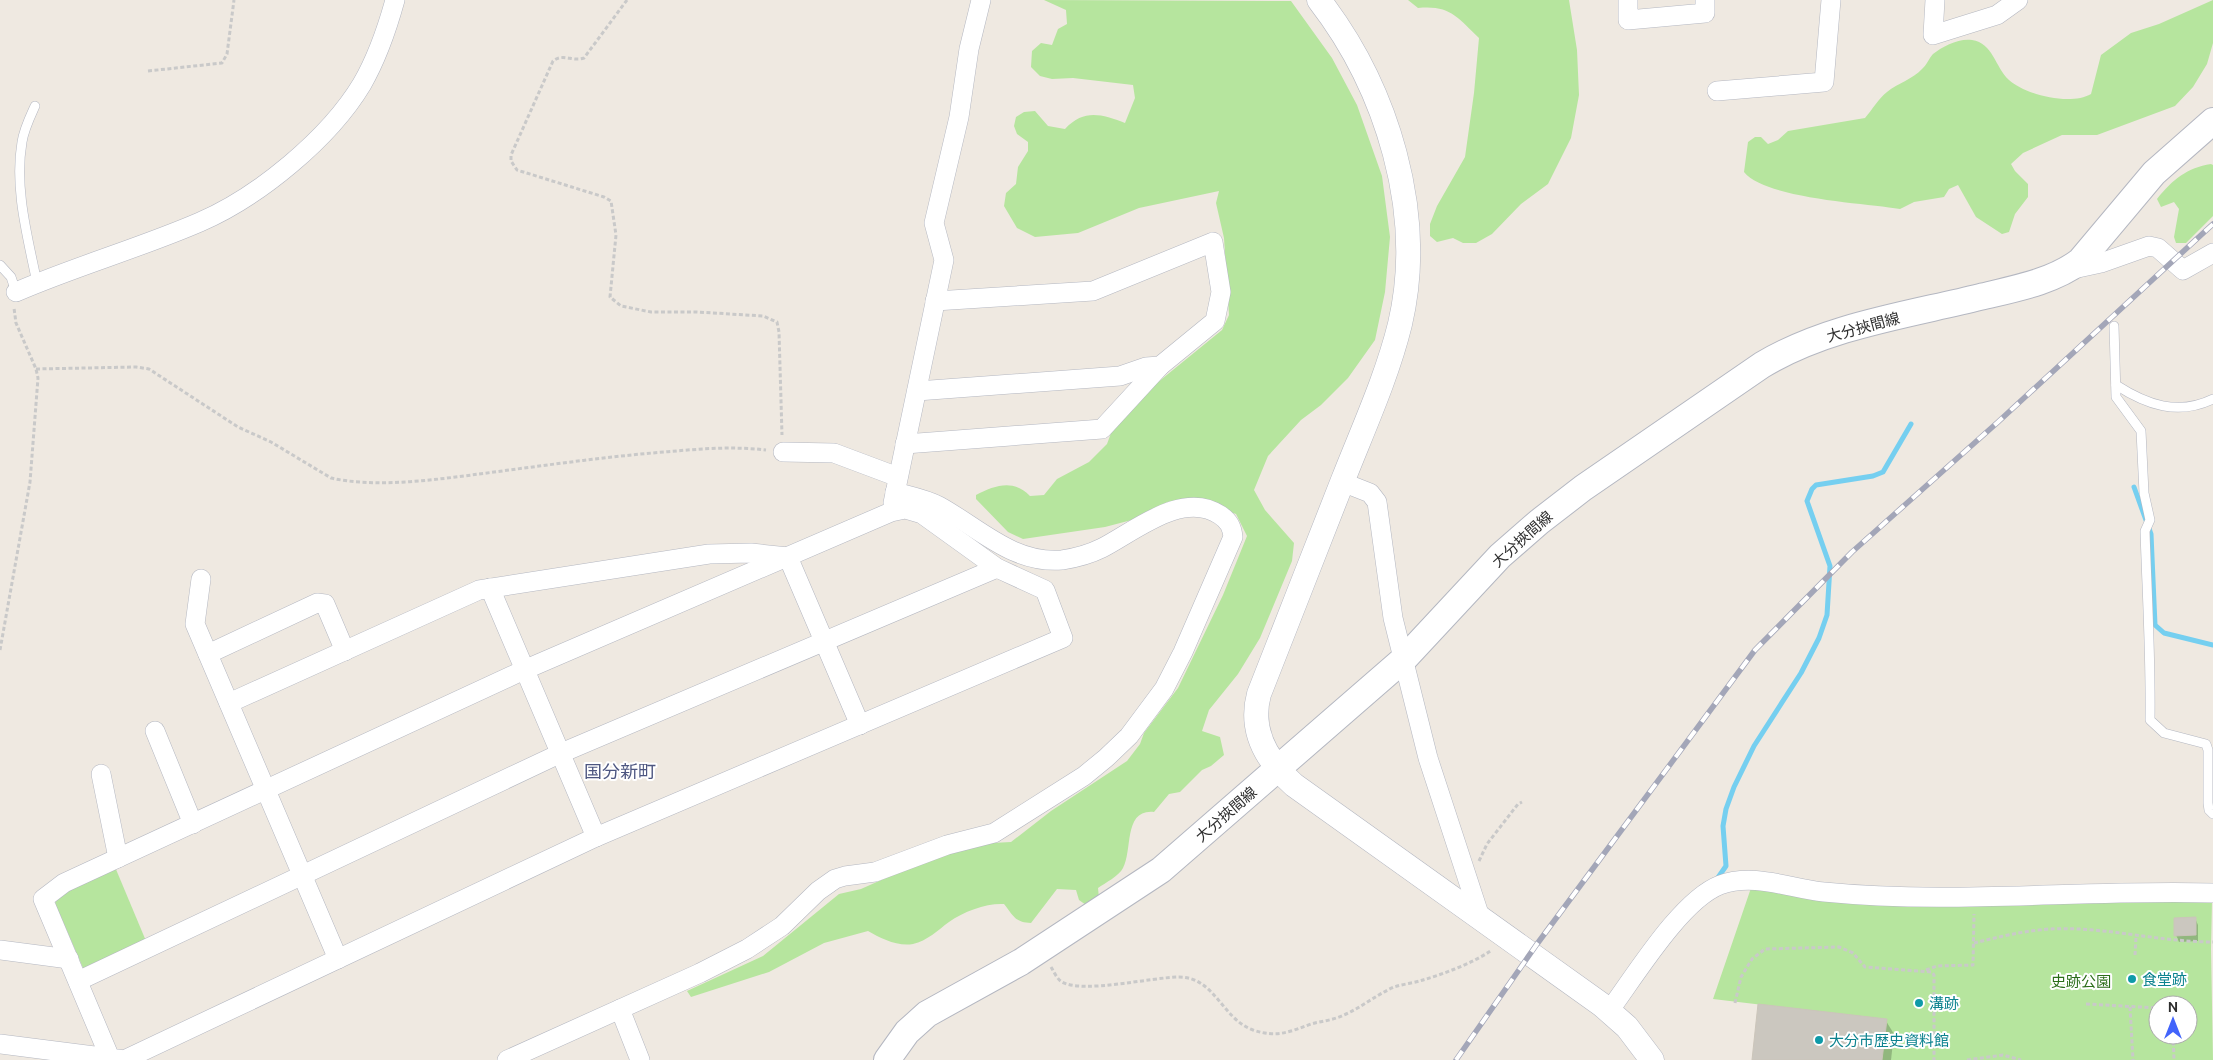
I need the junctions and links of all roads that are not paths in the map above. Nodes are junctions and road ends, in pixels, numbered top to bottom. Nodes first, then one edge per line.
1 (395, 0) edge
2 (981, 0) edge
3 (1319, 0) edge
4 (1628, 0) edge
5 (1705, 0) edge
6 (1831, 0) edge
7 (1935, 0) edge
8 (2018, 0) edge
9 (1718, 91) dead end
10 (35, 106) dead end
11 (2213, 121) edge
12 (2213, 253) edge
13 (0, 265) edge
14 (2075, 265) junction
15 (37, 284) junction
16 (16, 292) joint
17 (935, 301) junction
18 (2114, 326) dead end
19 (1160, 366) junction
20 (2116, 385) junction
21 (917, 390) junction
22 (2213, 399) edge
23 (906, 444) junction
24 (783, 452) road end
25 (1342, 482) junction
26 (897, 485) junction
27 (891, 512) junction
28 (788, 557) junction
29 (997, 568) junction
30 (201, 579) dead end
31 (490, 588) junction
32 (824, 641) junction
33 (346, 651) junction
34 (208, 654) junction
35 (1405, 658) junction
36 (524, 670) junction
37 (229, 703) junction
38 (860, 725) junction
39 (155, 731) dead end
40 (560, 754) junction
41 (1278, 769) junction
42 (101, 774) dead end
43 (266, 790) junction
44 (2212, 813) edge
45 (193, 824) junction
46 (596, 837) junction
47 (118, 858) junction
48 (302, 875) junction
49 (2213, 893) edge
50 (1480, 917) junction
51 (0, 950) edge
52 (69, 959) junction
53 (338, 959) junction
54 (78, 981) junction
55 (620, 1009) junction
56 (1609, 1011) junction
57 (0, 1044) edge
58 (110, 1058) junction
59 (507, 1060) edge
60 (640, 1060) edge
61 (887, 1060) edge
62 (1652, 1060) edge

1 - 15 street
2 - 17 street
3 - 25 street
4 - 5 street
6 - 9 street
7 - 8 street
10 - 15 lane
11 - 14 main road, 大分挾間線
12 - 14 street
13 - 16 lane
14 - 35 main road, 大分挾間線
15 - 16 street
17 - 19 street
17 - 21 street
18 - 20 lane
19 - 21 street
19 - 23 street
20 - 22 lane
20 - 44 lane
21 - 23 street
23 - 26 street
24 - 26 street
25 - 35 street
25 - 41 street
26 - 27 street
26 - 55 street
27 - 28 street
27 - 29 street
28 - 31 street
28 - 32 street
28 - 36 street
29 - 32 street
29 - 38 street
30 - 34 street
31 - 33 street
31 - 36 street
32 - 38 street
32 - 40 street
33 - 34 street
33 - 37 street
34 - 37 street
35 - 41 main road, 大分挾間線
35 - 50 street
36 - 40 street
36 - 43 street
37 - 43 street
38 - 46 street
39 - 45 street
40 - 46 street
40 - 48 street
41 - 50 street
41 - 61 main road, 大分挾間線
42 - 47 street
43 - 45 street
43 - 48 street
45 - 47 street
46 - 53 street
47 - 52 street
48 - 53 street
48 - 54 street
49 - 56 street
50 - 56 street
51 - 52 street
52 - 54 street
53 - 58 street
54 - 58 street
55 - 59 street
55 - 60 street
56 - 62 street
57 - 58 street

